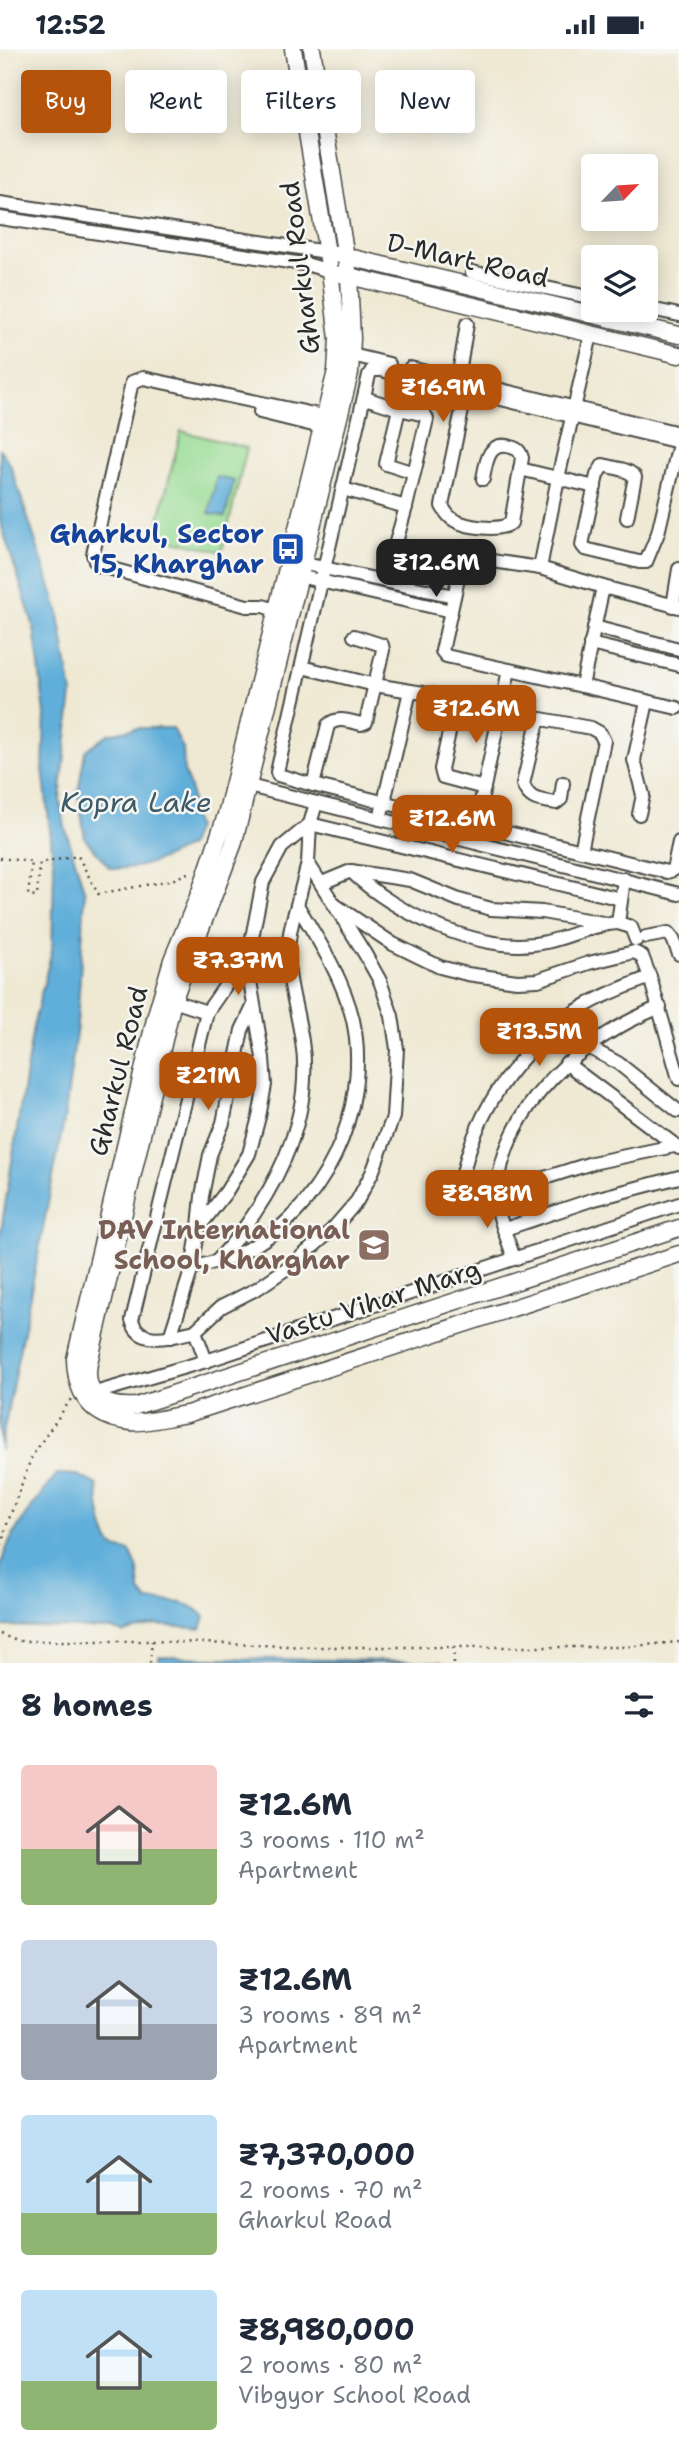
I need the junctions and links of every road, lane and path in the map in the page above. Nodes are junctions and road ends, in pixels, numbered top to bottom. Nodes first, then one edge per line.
1 (293, 49) edge
2 (312, 49) edge
3 (0, 203) edge
4 (0, 218) edge
5 (327, 252) junction
6 (346, 257) junction
7 (330, 271) junction
8 (472, 272) dead end
9 (349, 276) junction
10 (581, 295) edge
11 (658, 311) edge
12 (679, 315) edge
13 (467, 324) dead end
14 (591, 335) junction
15 (679, 335) edge
16 (352, 355) junction
17 (679, 355) edge
18 (462, 385) junction
19 (365, 398) junction
20 (399, 409) junction
21 (260, 412) dead end
22 (575, 412) junction
23 (299, 415) junction
24 (322, 421) junction
25 (679, 433) edge
26 (679, 443) edge
27 (520, 469) junction
28 (414, 473) junction
29 (558, 478) junction
30 (482, 479) dead end
31 (594, 487) junction
32 (343, 489) junction
33 (405, 507) junction
34 (627, 519) dead end
35 (462, 561) junction
36 (325, 568) junction
37 (540, 568) junction
38 (295, 569) junction
39 (679, 570) edge
40 (321, 582) junction
41 (603, 587) junction
42 (212, 590) dead end
43 (454, 596) junction
44 (248, 602) junction
45 (676, 607) edge
46 (277, 611) junction
47 (451, 611) junction
48 (594, 627) junction
49 (354, 636) dead end
50 (590, 644) junction
51 (679, 649) edge
52 (679, 665) edge
53 (302, 667) junction
54 (509, 670) junction
55 (375, 685) junction
56 (582, 686) junction
57 (410, 691) junction
58 (647, 702) junction
59 (677, 708) dead end
60 (563, 783) dead end
61 (241, 784) junction
62 (313, 785) junction
63 (484, 788) junction
64 (383, 801) junction
65 (316, 803) junction
66 (639, 814) dead end
67 (380, 819) junction
68 (310, 824) junction
69 (475, 826) junction
70 (472, 842) junction
71 (679, 842) edge
72 (581, 851) junction
73 (0, 858) edge
74 (211, 861) junction
75 (308, 863) junction
76 (351, 871) junction
77 (624, 879) junction
78 (322, 883) junction
79 (679, 894) edge
80 (621, 899) junction
81 (297, 905) junction
82 (335, 905) junction
83 (612, 923) junction
84 (679, 954) edge
85 (247, 963) junction
86 (650, 977) junction
87 (167, 999) junction
88 (253, 1007) junction
89 (660, 1007) junction
90 (207, 1012) junction
91 (588, 1047) junction
92 (566, 1063) junction
93 (679, 1079) edge
94 (679, 1109) edge
95 (677, 1147) edge
96 (679, 1177) edge
97 (497, 1193) junction
98 (679, 1204) edge
99 (498, 1209) junction
100 (199, 1227) junction
101 (679, 1228) edge
102 (505, 1229) junction
103 (679, 1254) edge
104 (514, 1259) junction
105 (217, 1261) junction
106 (192, 1268) junction
107 (195, 1331) junction
108 (170, 1337) junction
109 (318, 1346) junction
110 (206, 1361) junction
111 (326, 1369) junction
112 (88, 1390) junction
113 (0, 1552) edge
114 (0, 1634) edge
115 (152, 1641) junction
116 (679, 1642) edge
117 (453, 1647) junction
118 (150, 1663) edge
119 (453, 1663) edge

1 - 5 main road, Gharkul Road
2 - 6 main road, Gharkul Road
3 - 5 street
4 - 7 street
5 - 6 main road, D-Mart Road
5 - 7 main road, Gharkul Road
6 - 9 main road, Gharkul Road
6 - 15 main road, D-Mart Road
7 - 9 main road, D-Mart Road
7 - 24 main road, Gharkul Road
8 - 10 street
9 - 14 main road, D-Mart Road
9 - 16 main road, Gharkul Road
11 - 12 street
13 - 18 street
14 - 17 main road, D-Mart Road
14 - 22 street
16 - 18 street
16 - 38 main road, Gharkul Road
18 - 19 street
18 - 22 street
18 - 27 street
19 - 20 street
19 - 32 street
20 - 28 street
20 - 28 street
21 - 23 street
22 - 25 street
22 - 26 street
22 - 29 street
23 - 24 street
23 - 44 street
24 - 38 main road, Gharkul Road
26 - 31 street
27 - 29 street
27 - 30 street
28 - 33 street
29 - 31 street
29 - 37 street
31 - 34 street
32 - 33 street
32 - 36 street
33 - 35 street
35 - 37 street
35 - 43 street
36 - 38 street
36 - 40 street
36 - 43 street
37 - 41 street
38 - 40 street
38 - 46 main road, Gharkul Road
39 - 45 street
40 - 47 street
40 - 53 street
41 - 45 street
41 - 48 street
42 - 44 street
43 - 47 street
44 - 46 street
46 - 61 main road, Gharkul Road
47 - 54 street
48 - 50 street
48 - 51 street
49 - 55 street
50 - 52 street
50 - 56 street
53 - 55 street
53 - 62 street
54 - 56 street
54 - 63 street
55 - 57 street
55 - 62 street
56 - 58 street
57 - 63 street
57 - 64 street
58 - 59 street
58 - 66 street
60 - 72 street
61 - 65 street
61 - 74 main road, Gharkul Road
61 - 87 main road, Gharkul Road
62 - 64 street
63 - 69 street
64 - 67 street
64 - 69 street
65 - 67 street
65 - 68 street
67 - 70 street
68 - 75 street
68 - 80 street
68 - 85 street
69 - 70 street
69 - 72 street
70 - 77 street
71 - 72 street
73 - 74 path
74 - 87 main road, Gharkul Road
75 - 78 street
75 - 81 street
76 - 78 street
76 - 83 street
76 - 83 street
77 - 79 street
77 - 80 street
78 - 82 street
80 - 83 street
81 - 105 street
81 - 105 street
82 - 86 street
82 - 107 street
83 - 84 street
85 - 88 street
85 - 90 street
86 - 89 street
86 - 99 street
87 - 90 street
87 - 112 main road, Gharkul Road
88 - 100 street
88 - 100 street
89 - 91 street
89 - 93 street
90 - 108 street
91 - 92 street
91 - 94 street
92 - 95 street
92 - 97 street
95 - 97 street
96 - 102 street
97 - 99 street
98 - 104 street
99 - 102 street
100 - 106 street
101 - 109 main road, Vastu Vihar Marg
102 - 104 street
103 - 111 main road
104 - 110 street
105 - 106 street
106 - 108 street
107 - 108 street
107 - 110 street
109 - 111 main road
109 - 112 main road, Vastu Vihar Marg
110 - 112 street
111 - 112 main road
112 - 113 path
114 - 115 path
115 - 117 path
115 - 118 path
116 - 117 path
117 - 119 path

